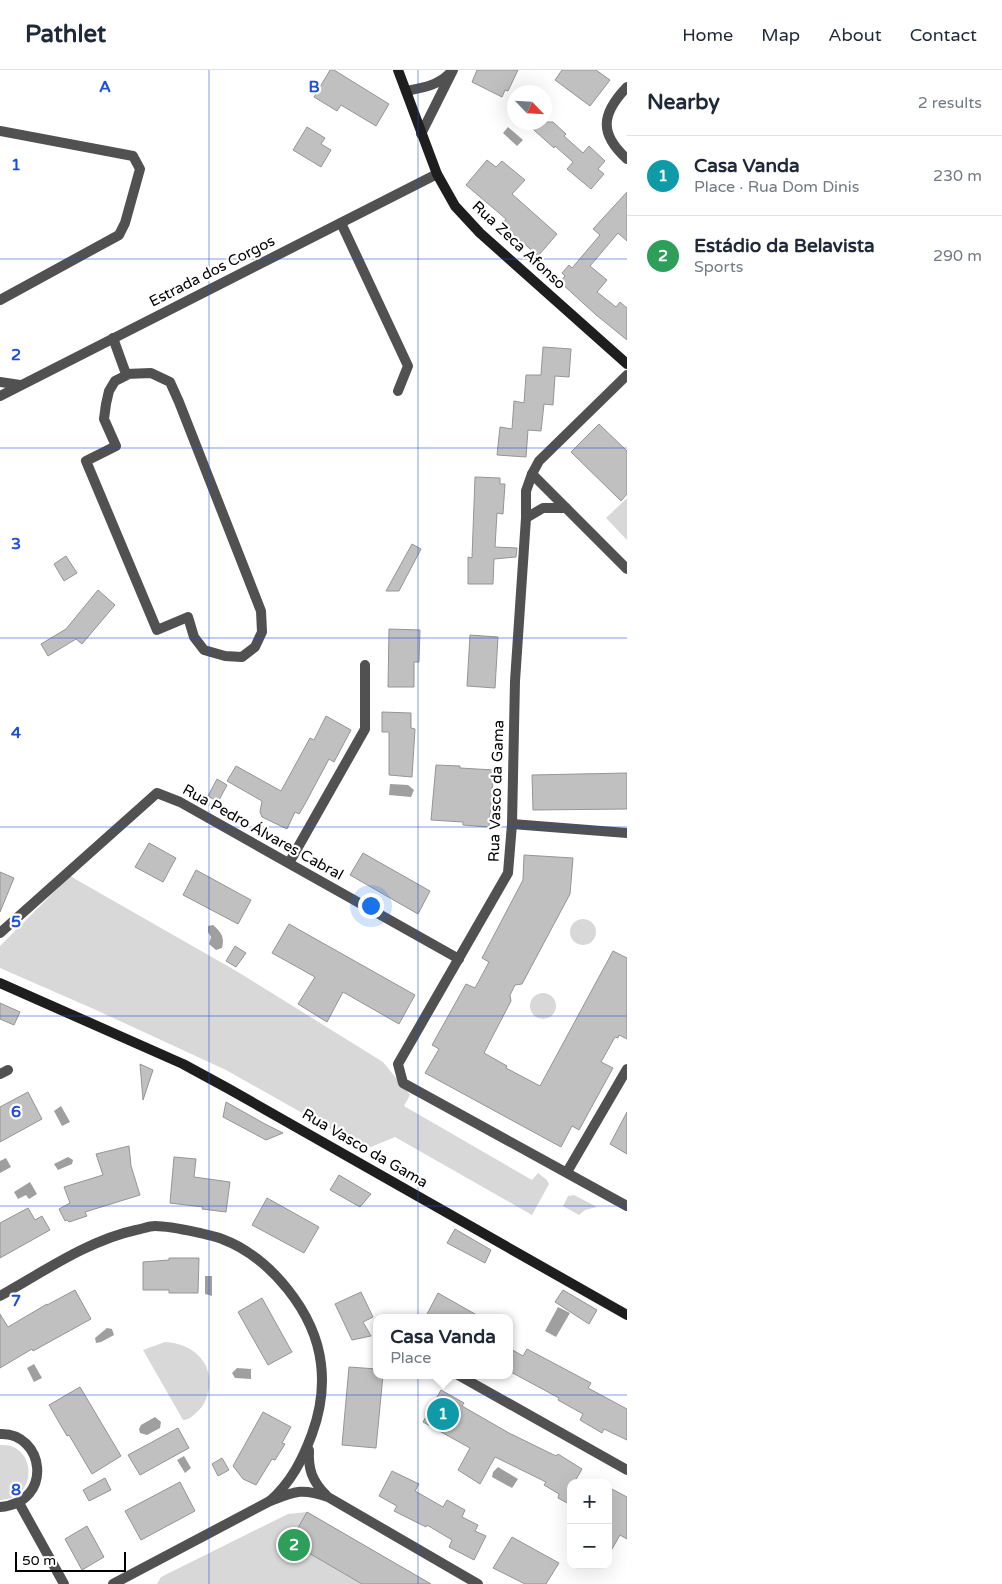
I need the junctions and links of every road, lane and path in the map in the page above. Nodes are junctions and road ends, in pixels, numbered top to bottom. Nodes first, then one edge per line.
1 (398, 70) edge
2 (453, 70) edge
3 (627, 87) edge
4 (406, 92) junction
5 (0, 131) edge
6 (422, 134) junction
7 (627, 159) edge
8 (437, 174) junction
9 (341, 223) junction
10 (0, 300) edge
11 (113, 338) junction
12 (627, 364) edge
13 (129, 374) junction
14 (627, 375) edge
15 (0, 382) edge
16 (20, 385) junction
17 (398, 391) dead end
18 (0, 396) edge
19 (532, 474) junction
20 (566, 508) junction
21 (526, 518) junction
22 (627, 569) edge
23 (364, 665) dead end
24 (512, 824) junction
25 (627, 833) edge
26 (289, 863) junction
27 (0, 933) edge
28 (459, 959) junction
29 (0, 983) edge
30 (627, 1069) edge
31 (567, 1172) junction
32 (627, 1206) edge
33 (0, 1296) edge
34 (627, 1314) edge
35 (465, 1379) edge
36 (0, 1434) edge
37 (310, 1439) junction
38 (627, 1470) edge
39 (328, 1497) junction
40 (270, 1501) junction
41 (19, 1503) junction
42 (0, 1508) edge
43 (64, 1584) edge
44 (114, 1584) edge
45 (478, 1584) edge

1 - 4 street, Rua Zeca Afonso
2 - 4 street
2 - 6 street
3 - 7 street
4 - 6 street, Rua Zeca Afonso
5 - 10 street
6 - 8 street, Rua Zeca Afonso
8 - 9 street, Estrada dos Corgos
8 - 12 street, Rua Zeca Afonso
9 - 11 street, Estrada dos Corgos
9 - 17 street
11 - 13 street
11 - 16 street, Estrada dos Corgos
13 - 13 street
14 - 19 street, Rua Vasco da Gama
15 - 16 street
16 - 18 street, Estrada dos Corgos
19 - 20 street
19 - 21 street, Rua Vasco da Gama
20 - 21 street
20 - 22 street
21 - 24 street, Rua Vasco da Gama
23 - 26 street
24 - 25 street
24 - 28 street, Rua Vasco da Gama
26 - 27 street, Rua Pedro Álvares Cabral
26 - 28 street, Rua Pedro Álvares Cabral
28 - 31 street, Rua Vasco da Gama
29 - 34 street, Rua Vasco da Gama
30 - 31 street
31 - 32 street, Rua Vasco da Gama
33 - 37 street
35 - 38 street
36 - 41 street
37 - 39 street
37 - 40 street
39 - 40 street
39 - 45 street
40 - 44 street
41 - 42 street
41 - 43 street

